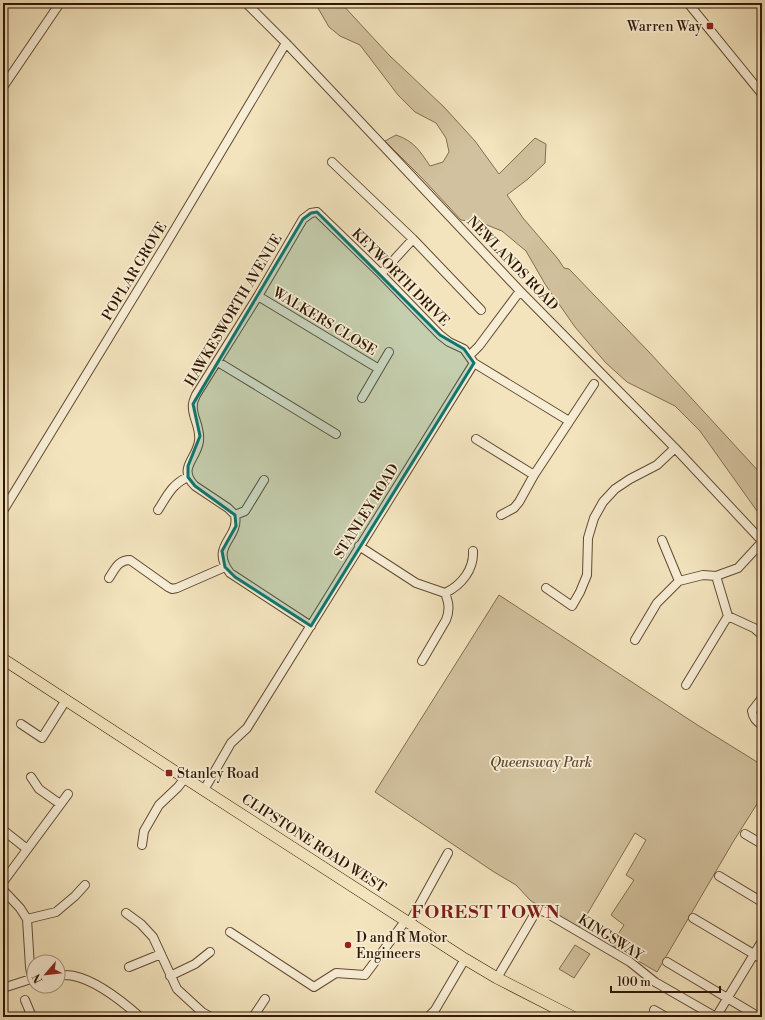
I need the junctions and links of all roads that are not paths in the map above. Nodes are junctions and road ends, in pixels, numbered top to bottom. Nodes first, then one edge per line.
1 (60, 3) edge
2 (246, 3) edge
3 (688, 3) edge
4 (286, 43) junction
5 (3, 88) edge
6 (762, 94) edge
7 (332, 162) dead end
8 (318, 212) joint
9 (413, 239) junction
10 (381, 274) junction
11 (520, 291) junction
12 (258, 296) junction
13 (481, 310) dead end
14 (389, 352) dead end
15 (470, 355) junction
16 (218, 362) junction
17 (474, 363) junction
18 (379, 369) junction
19 (594, 384) dead end
20 (362, 398) dead end
21 (569, 421) junction
22 (336, 434) dead end
23 (476, 439) dead end
24 (675, 448) junction
25 (534, 475) junction
26 (188, 477) junction
27 (264, 480) dead end
28 (158, 510) dead end
29 (3, 511) edge
30 (501, 515) dead end
31 (236, 516) junction
32 (662, 540) dead end
33 (762, 541) edge
34 (359, 546) junction
35 (472, 551) dead end
36 (225, 567) junction
37 (716, 576) junction
38 (109, 578) dead end
39 (679, 581) junction
40 (546, 588) dead end
41 (445, 593) junction
42 (728, 616) junction
43 (311, 626) junction
44 (762, 635) edge
45 (635, 640) dead end
46 (3, 659) edge
47 (422, 661) dead end
48 (686, 685) dead end
49 (762, 698) edge
50 (66, 700) junction
51 (21, 724) dead end
52 (762, 725) edge
53 (31, 777) dead end
54 (185, 778) junction
55 (204, 790) junction
56 (68, 794) dead end
57 (60, 804) junction
58 (3, 830) edge
59 (745, 834) dead end
60 (762, 844) edge
61 (142, 845) dead end
62 (27, 849) junction
63 (448, 853) dead end
64 (719, 876) dead end
65 (3, 882) edge
66 (85, 885) dead end
67 (3, 890) edge
68 (762, 902) edge
69 (126, 914) dead end
70 (693, 918) dead end
71 (26, 919) junction
72 (408, 921) junction
73 (230, 932) dead end
74 (762, 940) edge
75 (210, 952) dead end
76 (29, 954) edge
77 (161, 954) junction
78 (754, 954) junction
79 (465, 959) junction
80 (762, 959) edge
81 (667, 962) dead end
82 (129, 967) dead end
83 (66, 976) edge
84 (170, 976) junction
85 (496, 978) junction
86 (26, 980) edge
87 (3, 988) edge
88 (728, 998) junction
89 (265, 999) dead end
90 (25, 1000) dead end
91 (654, 1010) dead end
92 (200, 1015) edge
93 (32, 1017) edge
94 (140, 1017) edge
95 (212, 1017) edge
96 (253, 1017) edge
97 (428, 1017) edge
98 (573, 1017) edge
99 (666, 1017) edge
100 (716, 1017) edge
101 (759, 1017) edge

1 - 5 street
2 - 4 street, NEWLANDS ROAD
3 - 6 street
4 - 11 street, NEWLANDS ROAD
4 - 29 street, POPLAR GROVE
7 - 9 street
8 - 10 street, KEYWORTH DRIVE
8 - 12 street, HAWKESWORTH AVENUE
9 - 10 street
9 - 13 street
10 - 15 street, KEYWORTH DRIVE
11 - 15 street
11 - 24 street, NEWLANDS ROAD
12 - 16 street, HAWKESWORTH AVENUE
12 - 18 street, WALKERS CLOSE
14 - 18 street, WALKERS CLOSE
15 - 17 street
16 - 22 street
16 - 26 street, HAWKESWORTH AVENUE
17 - 21 street
17 - 34 street, STANLEY ROAD
18 - 20 street, WALKERS CLOSE
19 - 21 street
21 - 25 street
23 - 25 street
24 - 33 street, NEWLANDS ROAD
24 - 40 street
25 - 30 street
26 - 28 street
26 - 31 street
27 - 31 street
31 - 36 street
32 - 39 street
33 - 37 street
34 - 41 street
34 - 43 street, STANLEY ROAD
35 - 41 street
36 - 38 street
36 - 43 street
37 - 39 street
37 - 42 street
39 - 45 street
41 - 47 street
42 - 44 street
42 - 48 street
43 - 55 street, STANLEY ROAD
46 - 50 main road, CLIPSTONE ROAD WEST
49 - 52 street
50 - 51 street
50 - 54 main road, CLIPSTONE ROAD WEST
53 - 57 street
54 - 55 main road, CLIPSTONE ROAD WEST
54 - 61 street
55 - 72 main road, CLIPSTONE ROAD WEST
56 - 57 street
57 - 62 street
58 - 62 street
59 - 60 street
62 - 65 street
63 - 72 street
64 - 68 street
66 - 71 street
67 - 71 street
69 - 77 street
70 - 78 street
71 - 76 street
72 - 73 street
72 - 79 main road, CLIPSTONE ROAD WEST
74 - 78 street
75 - 84 street
77 - 82 street
77 - 84 street
78 - 80 street
78 - 88 street
79 - 85 main road, CLIPSTONE ROAD WEST
79 - 97 street
81 - 88 street
83 - 94 street
84 - 92 street
85 - 98 main road, CLIPSTONE ROAD WEST
85 - 100 street, KINGSWAY
86 - 87 street
88 - 100 street
88 - 101 street
89 - 96 street
90 - 93 street
91 - 99 street
92 - 95 street

